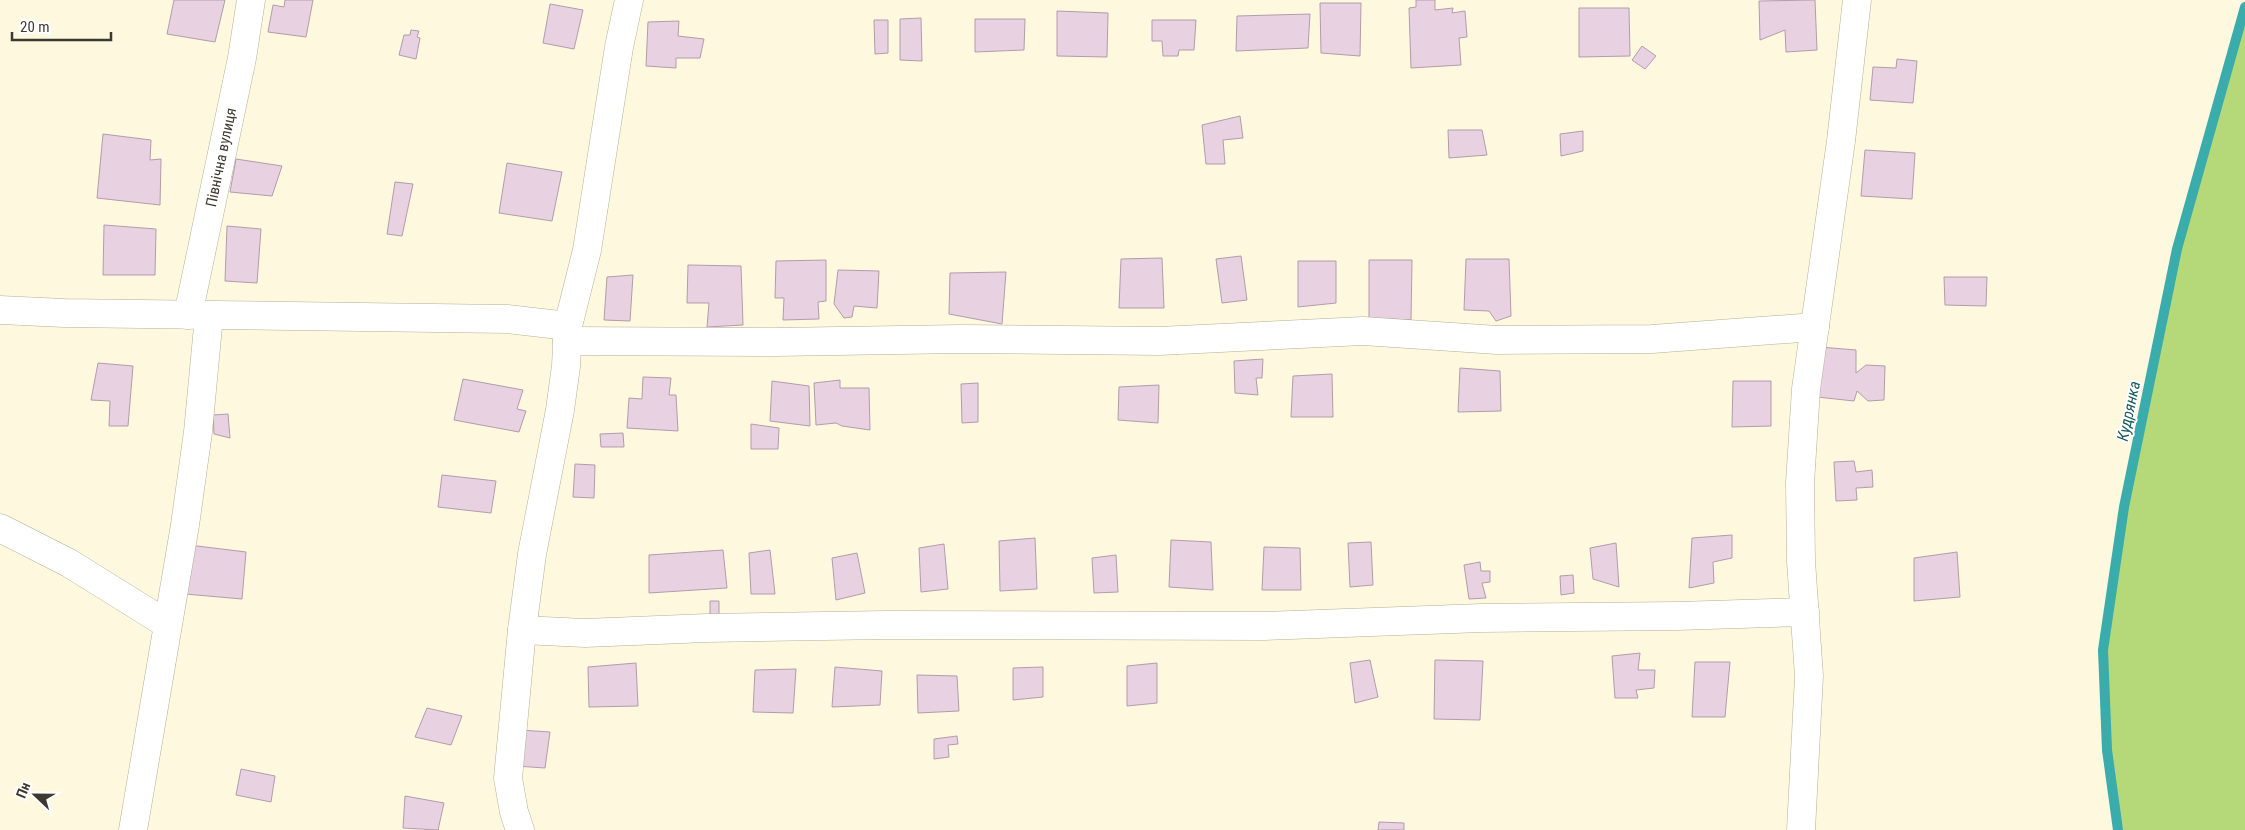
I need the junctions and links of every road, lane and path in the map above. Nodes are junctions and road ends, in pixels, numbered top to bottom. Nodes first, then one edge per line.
1 (251, 0) edge
2 (629, 0) edge
3 (1857, 0) edge
4 (0, 310) edge
5 (198, 315) junction
6 (1815, 326) junction
7 (567, 334) junction
8 (0, 528) edge
9 (1805, 612) junction
10 (167, 624) junction
11 (522, 630) junction
12 (133, 830) edge
13 (520, 830) edge
14 (1801, 830) edge

1 - 5 street, Північна вулиця
2 - 7 street
3 - 6 street
4 - 5 street
5 - 7 street
5 - 10 street, Північна вулиця
6 - 7 street
6 - 9 street
7 - 11 street
8 - 10 street
9 - 11 street
9 - 14 street
10 - 12 street, Північна вулиця
11 - 13 street

